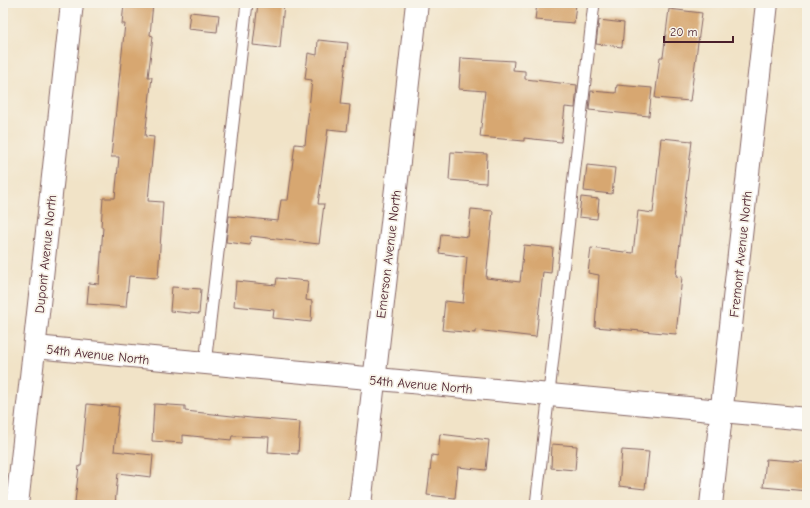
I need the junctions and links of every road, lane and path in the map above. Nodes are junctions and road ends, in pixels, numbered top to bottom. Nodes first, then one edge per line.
1 (72, 3) edge
2 (247, 3) edge
3 (417, 3) edge
4 (594, 3) edge
5 (768, 3) edge
6 (35, 348) junction
7 (205, 364) junction
8 (374, 379) junction
9 (549, 396) junction
10 (722, 411) junction
11 (807, 419) edge
12 (17, 505) edge
13 (360, 505) edge
14 (536, 505) edge
15 (711, 505) edge

1 - 6 street, Dupont Avenue North
2 - 7 lane
3 - 8 street, Emerson Avenue North
4 - 9 lane
5 - 10 street, Fremont Avenue North
6 - 7 street, 54th Avenue North
6 - 12 street, Dupont Avenue North
7 - 8 street, 54th Avenue North
8 - 9 street, 54th Avenue North
8 - 13 street, Emerson Avenue North
9 - 10 street, 54th Avenue North
9 - 14 lane
10 - 11 street, 54th Avenue North
10 - 15 street, Fremont Avenue North

